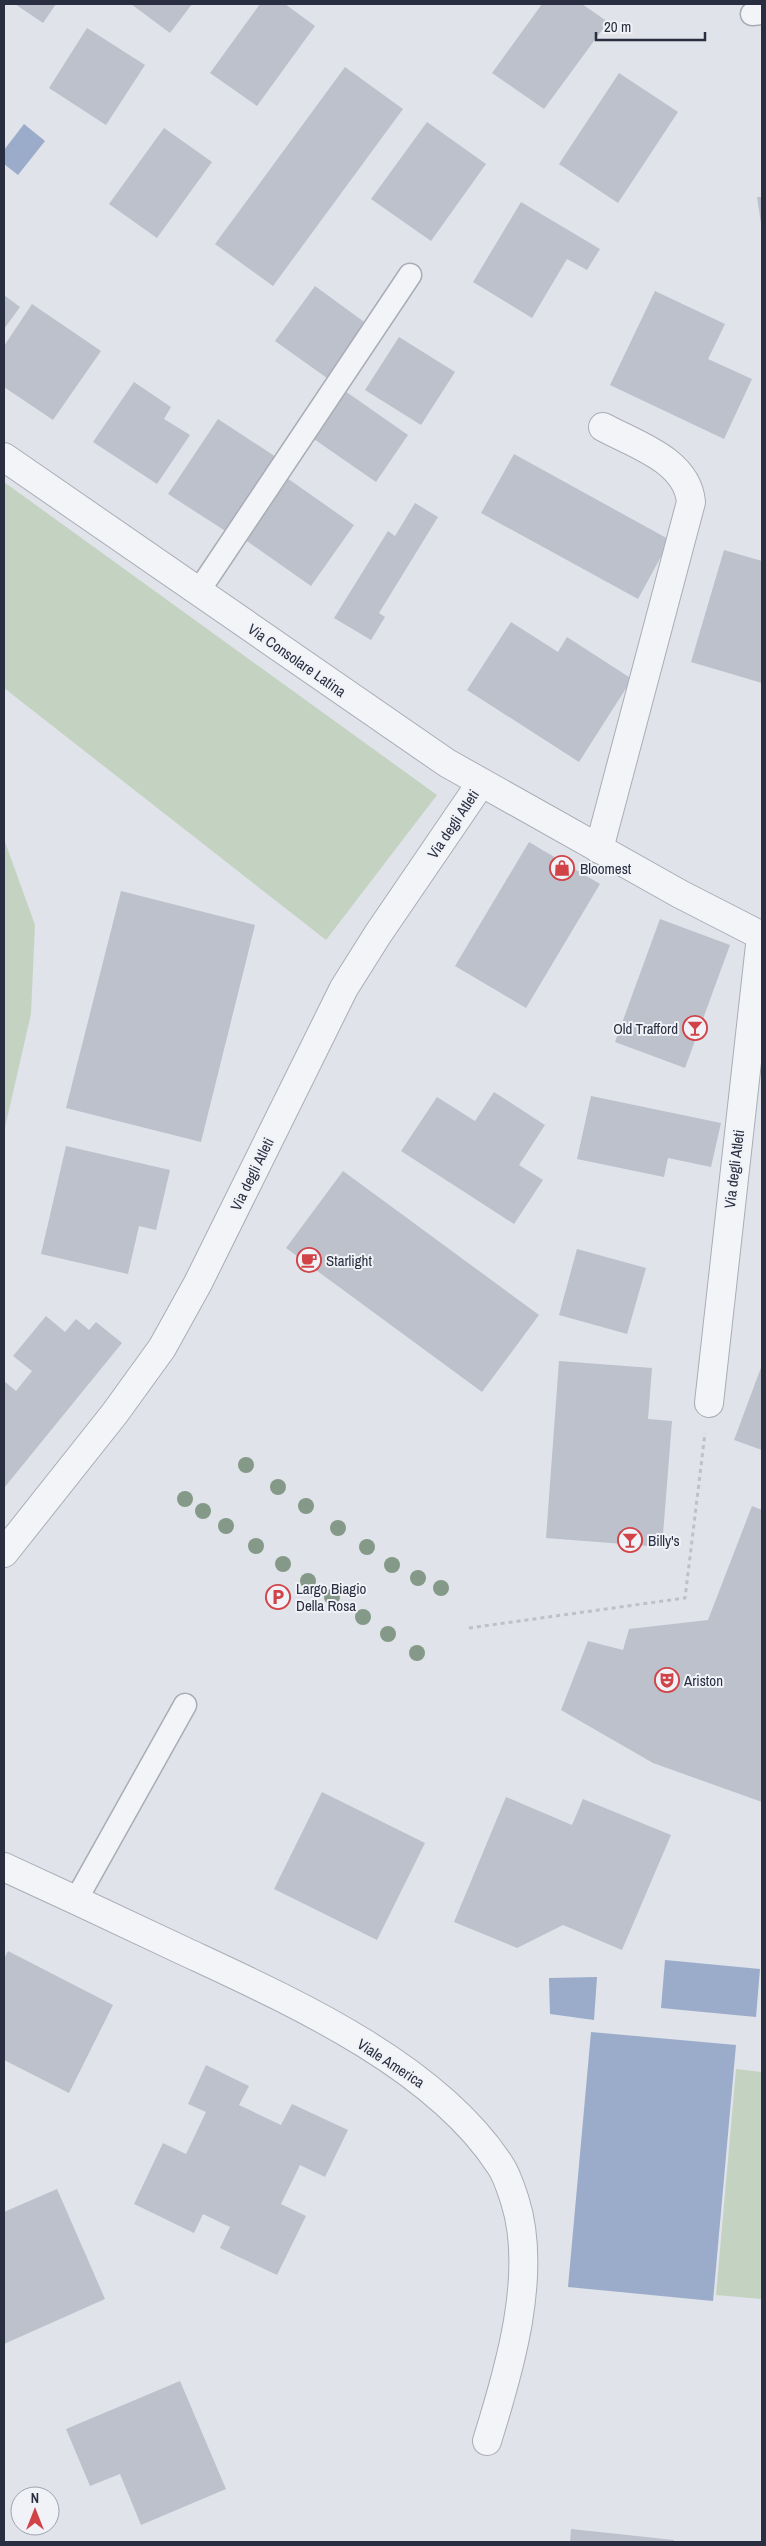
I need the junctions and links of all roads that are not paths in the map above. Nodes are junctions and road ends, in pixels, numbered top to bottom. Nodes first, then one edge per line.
1 (410, 275) dead end
2 (603, 427) dead end
3 (4, 457) edge
4 (198, 592) junction
5 (481, 783) junction
6 (599, 849) junction
7 (762, 936) edge
8 (709, 1403) road end
9 (4, 1553) edge
10 (186, 1705) dead end
11 (4, 1867) edge
12 (76, 1900) junction
13 (487, 2440) dead end

1 - 4 lane
2 - 6 street
3 - 4 street, Via Consolare Latina
4 - 5 street, Via Consolare Latina
5 - 6 street, Via Consolare Latina
5 - 9 street, Via degli Atleti
6 - 7 street, Via Consolare Latina
7 - 8 street, Via degli Atleti
10 - 12 lane
11 - 12 street, Viale America
12 - 13 street, Viale America

